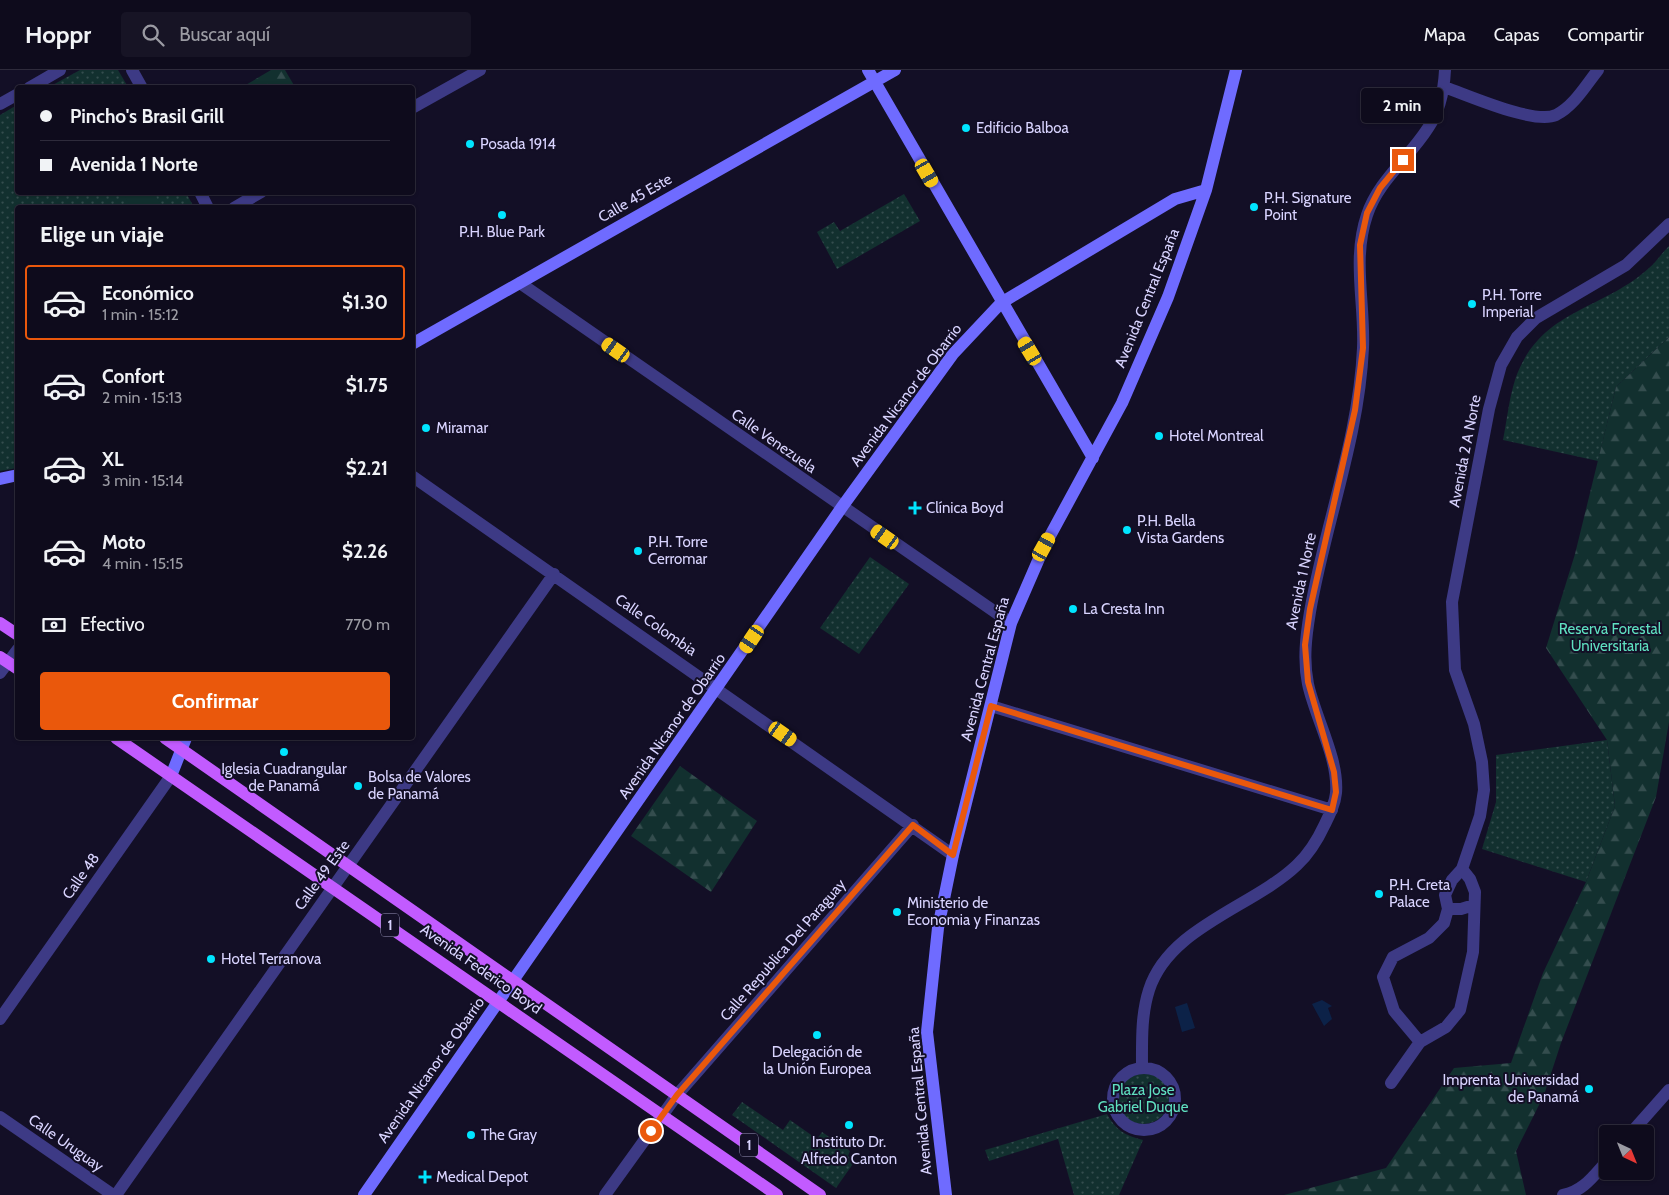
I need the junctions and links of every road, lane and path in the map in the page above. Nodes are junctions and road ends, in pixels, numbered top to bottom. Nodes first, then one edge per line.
1 (60, 70) edge
2 (132, 70) edge
3 (480, 70) edge
4 (868, 70) edge
5 (895, 70) edge
6 (1236, 70) edge
7 (1446, 70) edge
8 (1598, 70) edge
9 (875, 82) junction
10 (34, 85) edge
11 (140, 85) edge
12 (1444, 88) junction
13 (15, 96) edge
14 (0, 104) edge
15 (415, 106) edge
16 (1206, 190) junction
17 (256, 195) edge
18 (239, 205) edge
19 (1669, 224) edge
20 (520, 284) junction
21 (1001, 303) junction
22 (415, 342) edge
23 (1093, 458) junction
24 (15, 476) edge
25 (415, 478) edge
26 (0, 479) edge
27 (842, 507) junction
28 (554, 574) junction
29 (0, 623) edge
30 (1011, 623) junction
31 (15, 633) edge
32 (8, 663) edge
33 (0, 673) edge
34 (718, 688) junction
35 (991, 706) junction
36 (119, 740) edge
37 (183, 743) edge
38 (171, 776) junction
39 (1332, 810) junction
40 (913, 825) junction
41 (953, 855) junction
42 (349, 865) junction
43 (1462, 868) junction
44 (334, 886) junction
45 (1474, 904) junction
46 (1448, 909) junction
47 (513, 981) junction
48 (499, 1000) junction
49 (0, 1019) edge
50 (1420, 1042) junction
51 (1142, 1068) junction
52 (1391, 1083) dead end
53 (1669, 1090) edge
54 (677, 1095) junction
55 (662, 1115) junction
56 (0, 1117) edge
57 (1638, 1125) edge
58 (1599, 1170) edge
59 (114, 1195) edge
60 (364, 1195) edge
61 (605, 1195) edge
62 (777, 1195) edge
63 (820, 1195) edge
64 (946, 1195) edge
65 (1563, 1195) edge

1 - 10 street
2 - 11 street
3 - 15 street
4 - 9 main road
5 - 9 main road, Calle 45 Este
6 - 16 main road, Avenida Central España
7 - 12 street, Avenida 1 Norte
8 - 12 street
9 - 20 main road, Calle 45 Este
9 - 21 main road
12 - 39 street, Avenida 1 Norte
13 - 14 street
16 - 21 main road, Avenida Nicanor de Obarrio
16 - 23 main road, Avenida Central España
17 - 18 street
19 - 43 street, Avenida 2 A Norte
20 - 22 main road, Calle 45 Este
20 - 27 street, Calle Venezuela
21 - 23 main road
21 - 27 main road, Avenida Nicanor de Obarrio
23 - 30 main road, Avenida Central España
24 - 26 main road
25 - 28 street, Calle Colombia
27 - 30 street, Calle Venezuela
27 - 34 main road, Avenida Nicanor de Obarrio
28 - 34 street, Calle Colombia
28 - 42 street, Calle 49 Este
29 - 31 main road
30 - 35 main road, Avenida Central España
32 - 33 street
34 - 40 street, Calle Colombia
34 - 47 main road, Avenida Nicanor de Obarrio
35 - 39 street
35 - 41 main road, Avenida Central España
36 - 38 main road, Avenida Federico Boyd / 1
37 - 38 main road, Calle 48
37 - 42 main road, Avenida Federico Boyd / 1
38 - 44 main road, Avenida Federico Boyd / 1
38 - 49 street, Calle 48
39 - 51 street, Avenida 1 Norte
40 - 41 street, Calle Colombia
40 - 54 street, Calle Republica Del Paraguay
41 - 64 main road, Avenida Central España
42 - 44 street, Calle 49 Este
42 - 47 main road, Avenida Federico Boyd / 1
43 - 45 street
43 - 46 street, Avenida 2 A Norte
44 - 48 main road, Avenida Federico Boyd / 1
44 - 59 street, Calle 49 Este
45 - 46 street
45 - 50 street
46 - 50 street
47 - 48 main road, Avenida Nicanor de Obarrio
47 - 54 main road, Avenida Federico Boyd / 1
48 - 55 main road, Avenida Federico Boyd / 1
48 - 60 main road, Avenida Nicanor de Obarrio
50 - 52 street
51 - 51 street
53 - 57 street
54 - 55 street, Calle Republica Del Paraguay
54 - 63 main road, Avenida Federico Boyd / 1
55 - 61 street, Calle Republica Del Paraguay
55 - 62 main road, Avenida Federico Boyd / 1
56 - 59 street, Calle Uruguay
58 - 65 street

